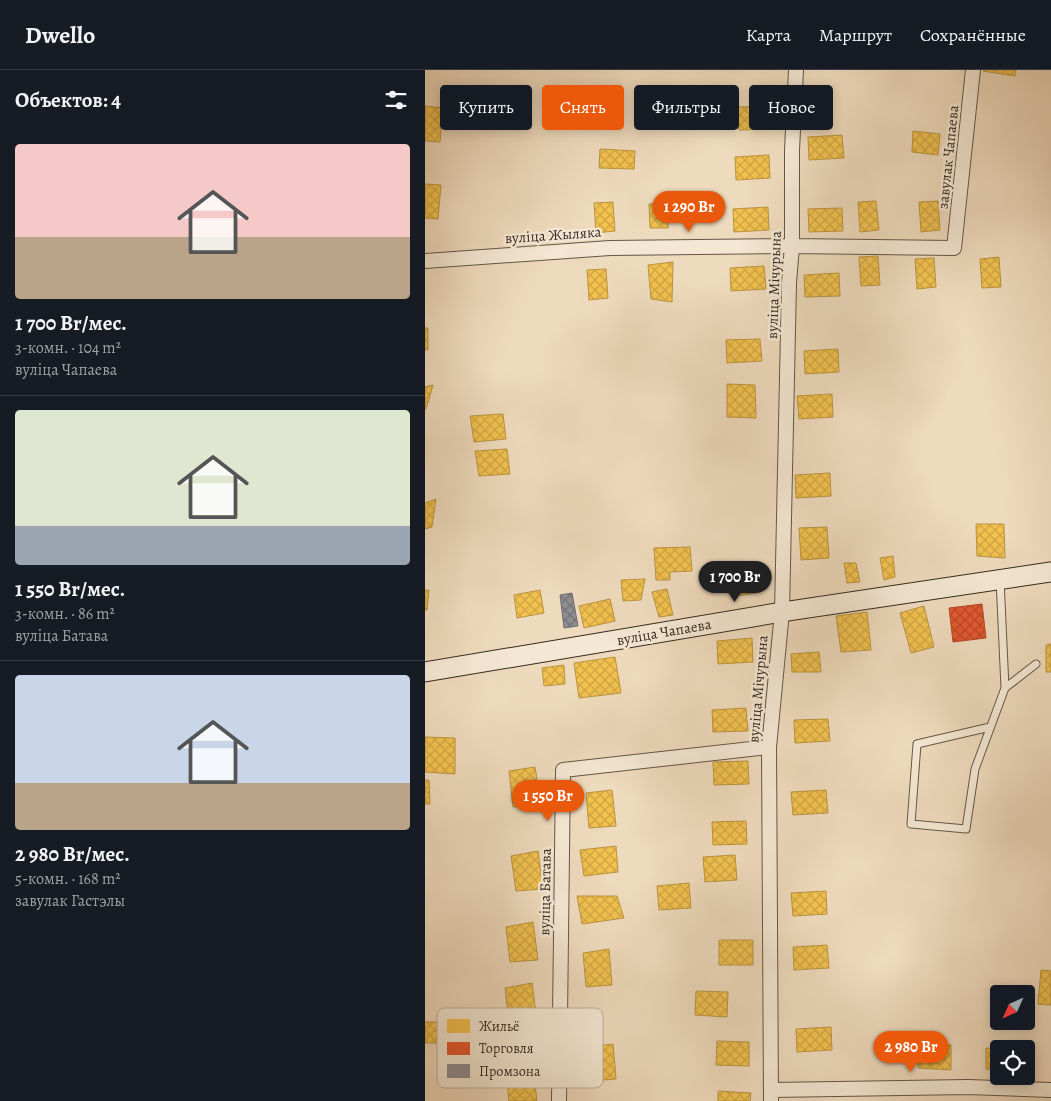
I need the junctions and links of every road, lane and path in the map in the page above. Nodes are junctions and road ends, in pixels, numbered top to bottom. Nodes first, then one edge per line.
1 (796, 70) edge
2 (973, 70) edge
3 (792, 246) junction
4 (954, 248) joint
5 (425, 261) edge
6 (1051, 572) edge
7 (1000, 579) junction
8 (782, 612) junction
9 (1036, 664) dead end
10 (425, 672) edge
11 (1005, 688) junction
12 (990, 727) junction
13 (769, 747) junction
14 (560, 1008) edge
15 (968, 1087) junction
16 (559, 1088) edge
17 (1051, 1090) edge
18 (771, 1095) edge
19 (559, 1101) edge
20 (968, 1101) edge

1 - 3 street, вуліца Мічурына
2 - 4 street, завулак Чапаева
3 - 4 street, вуліца Жыляка
3 - 5 street, вуліца Жыляка
3 - 8 street, вуліца Мічурына
6 - 7 street, вуліца Чапаева
7 - 8 street, вуліца Чапаева
7 - 11 lane
8 - 10 street, вуліца Чапаева
8 - 13 street, вуліца Мічурына
9 - 11 lane
11 - 12 lane
12 - 12 lane
13 - 14 street, вуліца Батава
13 - 18 street, вуліца Мічурына
15 - 17 street
15 - 18 street
15 - 20 street
16 - 19 street, вуліца Батава

